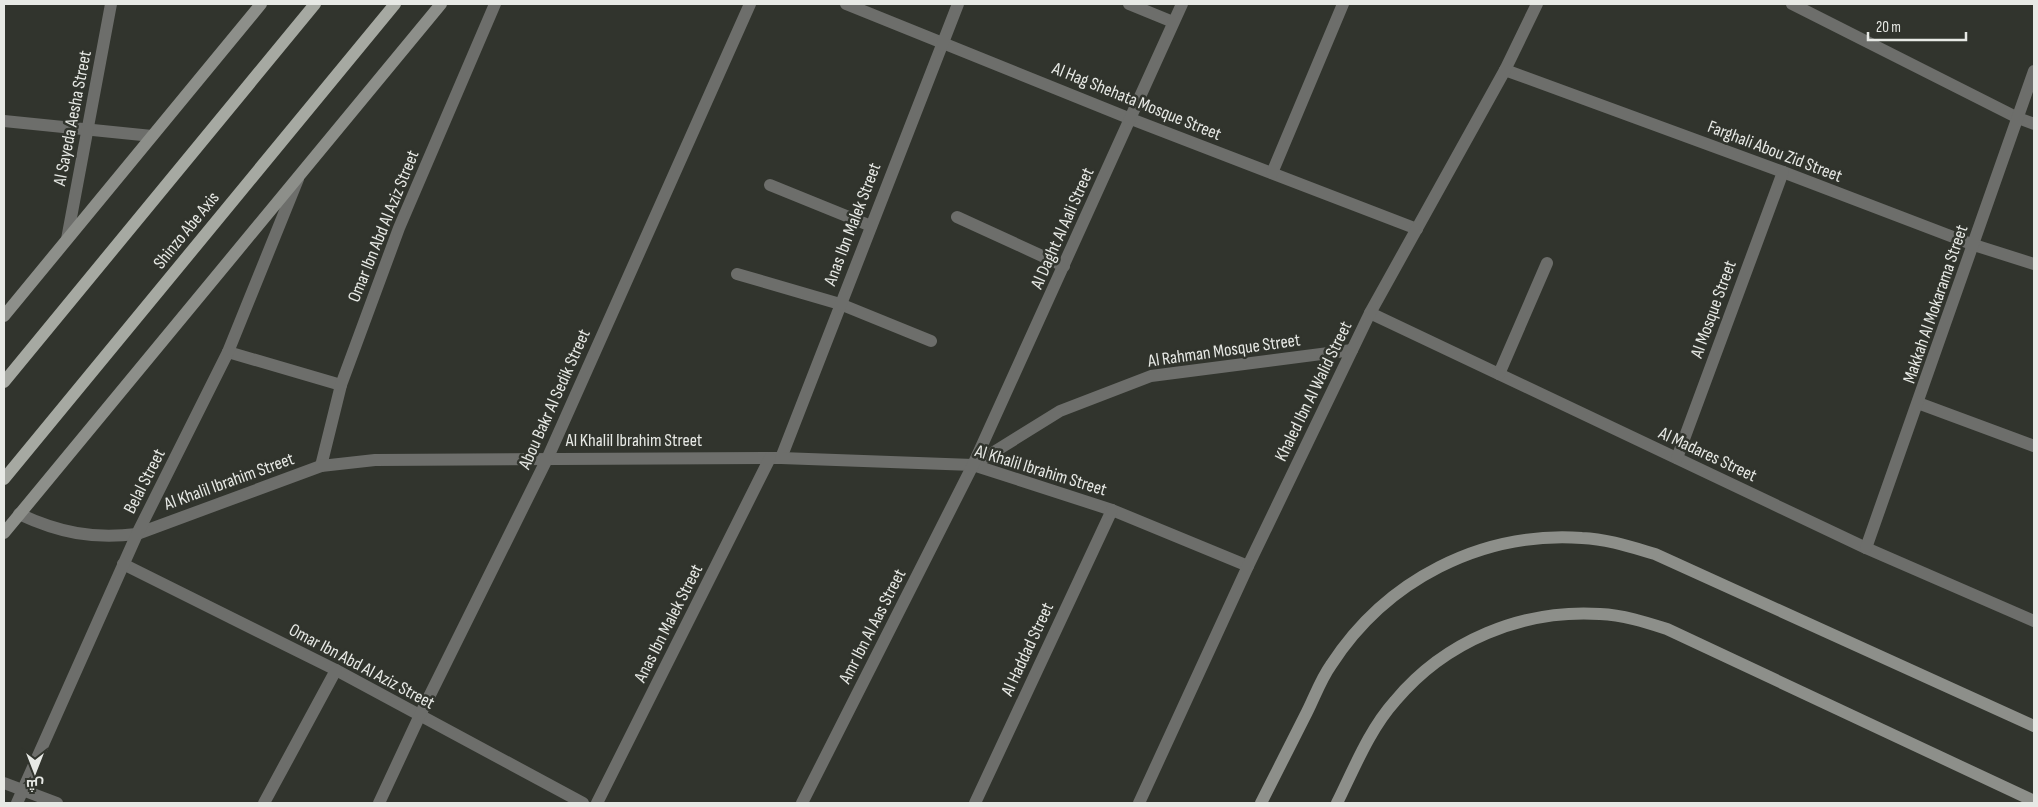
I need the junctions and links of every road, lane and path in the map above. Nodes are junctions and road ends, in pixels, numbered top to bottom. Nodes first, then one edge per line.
1 (111, 4) edge
2 (261, 4) edge
3 (315, 4) edge
4 (395, 4) edge
5 (441, 4) edge
6 (495, 4) edge
7 (750, 4) edge
8 (846, 4) edge
9 (958, 4) edge
10 (1129, 4) edge
11 (1182, 4) edge
12 (1342, 4) edge
13 (1537, 4) edge
14 (1792, 4) edge
15 (1173, 22) junction
16 (942, 42) junction
17 (1504, 70) junction
18 (2034, 71) edge
19 (1131, 118) junction
20 (2018, 118) junction
21 (4, 121) edge
22 (2034, 124) edge
23 (87, 128) junction
24 (152, 136) junction
25 (1783, 172) junction
26 (1272, 173) junction
27 (300, 174) junction
28 (770, 185) dead end
29 (957, 217) dead end
30 (871, 226) junction
31 (1416, 229) junction
32 (67, 239) junction
33 (1974, 245) junction
34 (1547, 263) dead end
35 (2034, 264) edge
36 (1064, 266) junction
37 (737, 274) dead end
38 (840, 304) junction
39 (1370, 313) junction
40 (4, 316) edge
41 (931, 341) dead end
42 (1352, 350) junction
43 (228, 352) junction
44 (1499, 374) junction
45 (4, 382) edge
46 (341, 385) junction
47 (1918, 403) junction
48 (2034, 446) edge
49 (548, 457) junction
50 (776, 458) junction
51 (1677, 458) junction
52 (321, 466) junction
53 (973, 466) junction
54 (4, 479) edge
55 (1112, 510) junction
56 (19, 514) junction
57 (4, 533) edge
58 (137, 534) junction
59 (1866, 548) junction
60 (123, 564) junction
61 (1248, 566) junction
62 (2034, 621) edge
63 (336, 670) junction
64 (420, 715) junction
65 (2034, 726) edge
66 (4, 783) edge
67 (23, 790) junction
68 (2034, 801) edge
69 (17, 803) edge
70 (57, 803) edge
71 (264, 803) edge
72 (379, 803) edge
73 (583, 803) edge
74 (596, 803) edge
75 (802, 803) edge
76 (975, 803) edge
77 (1139, 803) edge
78 (1261, 803) edge
79 (1337, 803) edge

1 - 23 street, Al Sayeda Aesha Street
2 - 24 street
3 - 45 main road
4 - 54 main road, Shinzo Abe Axis
5 - 27 street
6 - 46 street, Omar Ibn Abd Al Aziz Street
7 - 49 street, Abou Bakr Al Sedik Street
8 - 16 street, Al Hag Shehata Mosque Street
9 - 16 street, Anas Ibn Malek Street
10 - 15 street
11 - 15 street, Al Daght Al Aali Street
12 - 26 street
13 - 17 street, Khaled Ibn Al Walid Street
14 - 20 street
15 - 19 street, Al Daght Al Aali Street
16 - 19 street, Al Hag Shehata Mosque Street
16 - 30 street, Anas Ibn Malek Street
17 - 25 street, Farghali Abou Zid Street
17 - 31 street, Khaled Ibn Al Walid Street
18 - 20 street, Makkah Al Mokarama Street
19 - 26 street, Al Hag Shehata Mosque Street
19 - 36 street, Al Daght Al Aali Street
20 - 22 street
20 - 33 street, Makkah Al Mokarama Street
21 - 23 street
23 - 24 street
23 - 32 street, Al Sayeda Aesha Street
24 - 32 street
25 - 33 street, Farghali Abou Zid Street
25 - 51 street, Al Mosque Street
26 - 31 street, Al Hag Shehata Mosque Street
27 - 43 street, Belal Street
27 - 56 street
28 - 30 street
29 - 36 street
30 - 38 street, Anas Ibn Malek Street
31 - 39 street, Khaled Ibn Al Walid Street
32 - 40 street
33 - 35 street, Farghali Abou Zid Street
33 - 47 street, Makkah Al Mokarama Street
34 - 44 street
36 - 53 street, Al Daght Al Aali Street
37 - 38 street
38 - 41 street
38 - 50 street, Anas Ibn Malek Street
39 - 42 street, Khaled Ibn Al Walid Street
39 - 44 street, Al Madares Street
42 - 53 street, Al Rahman Mosque Street
42 - 61 street, Khaled Ibn Al Walid Street
43 - 46 street
43 - 58 street, Belal Street
44 - 51 street, Al Madares Street
46 - 52 street, Omar Ibn Abd Al Aziz Street
47 - 48 street
47 - 59 street, Makkah Al Mokarama Street
49 - 50 street, Al Khalil Ibrahim Street
49 - 52 street, Al Khalil Ibrahim Street
49 - 64 street, Abou Bakr Al Sedik Street
50 - 53 street, Al Khalil Ibrahim Street
50 - 74 street, Anas Ibn Malek Street
51 - 59 street, Al Madares Street
52 - 58 street, Al Khalil Ibrahim Street
53 - 55 street, Al Khalil Ibrahim Street
53 - 75 street, Amr Ibn Al Aas Street
55 - 61 street, Al Khalil Ibrahim Street
55 - 76 street, Al Haddad Street
56 - 57 street
56 - 58 street, Al Khalil Ibrahim Street
58 - 60 street, Belal Street
59 - 62 street, Al Madares Street
60 - 63 street, Omar Ibn Abd Al Aziz Street
60 - 67 street, Belal Street
61 - 77 street, Khaled Ibn Al Walid Street
63 - 64 street, Omar Ibn Abd Al Aziz Street
63 - 71 street
64 - 72 street, Abou Bakr Al Sedik Street
64 - 73 street, Omar Ibn Abd Al Aziz Street
65 - 78 street
66 - 67 street
67 - 69 street, Belal Street
67 - 70 street
68 - 79 street

